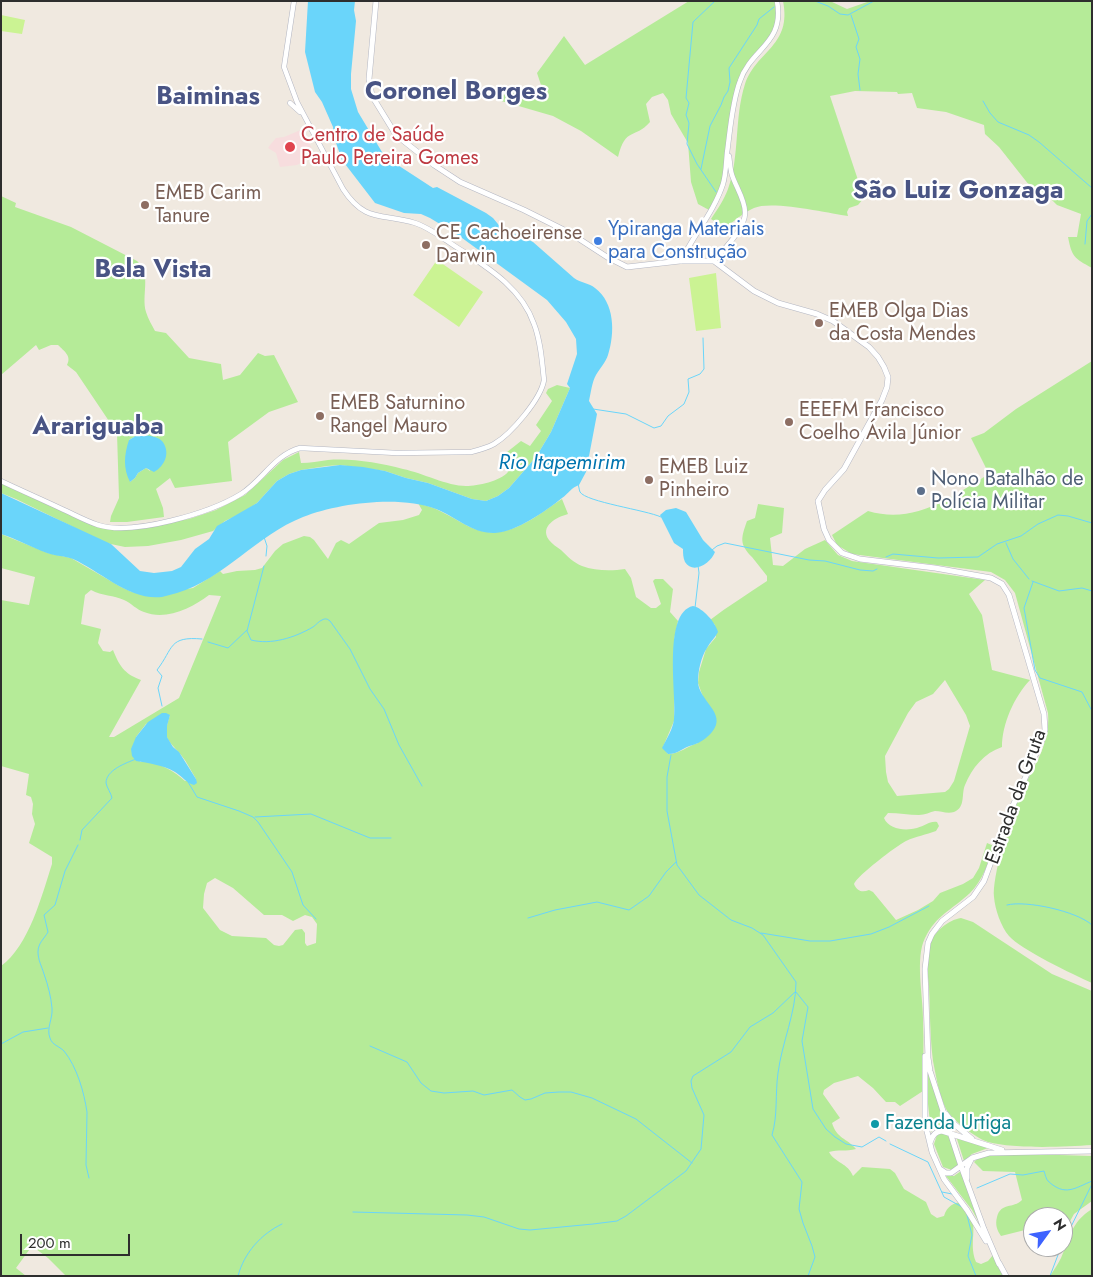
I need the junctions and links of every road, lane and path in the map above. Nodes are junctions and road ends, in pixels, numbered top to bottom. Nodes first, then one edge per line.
1 (294, 1) edge
2 (376, 1) edge
3 (776, 1) edge
4 (290, 103) dead end
5 (305, 116) junction
6 (728, 149) junction
7 (681, 261) junction
8 (714, 261) junction
9 (1, 481) edge
10 (928, 1036) junction
11 (940, 1104) junction
12 (950, 1133) junction
13 (930, 1143) junction
14 (979, 1143) junction
15 (1009, 1151) junction
16 (1092, 1151) edge
17 (972, 1158) junction
18 (961, 1166) junction
19 (937, 1167) junction
20 (968, 1183) junction
21 (999, 1264) junction
22 (1006, 1276) edge

1 - 5 street
2 - 7 main road
3 - 6 street
4 - 5 street
5 - 9 street
6 - 7 street
6 - 8 street
7 - 8 main road
8 - 10 main road, Estrada da Gruta
10 - 11 main road
10 - 13 main road
11 - 12 main road
11 - 14 main road
12 - 13 main road
12 - 14 main road
12 - 18 main road
13 - 19 main road
14 - 15 main road
15 - 16 main road
15 - 17 main road
17 - 18 main road
17 - 20 main road
18 - 19 main road
18 - 20 main road
19 - 21 main road
20 - 21 main road
21 - 22 main road

